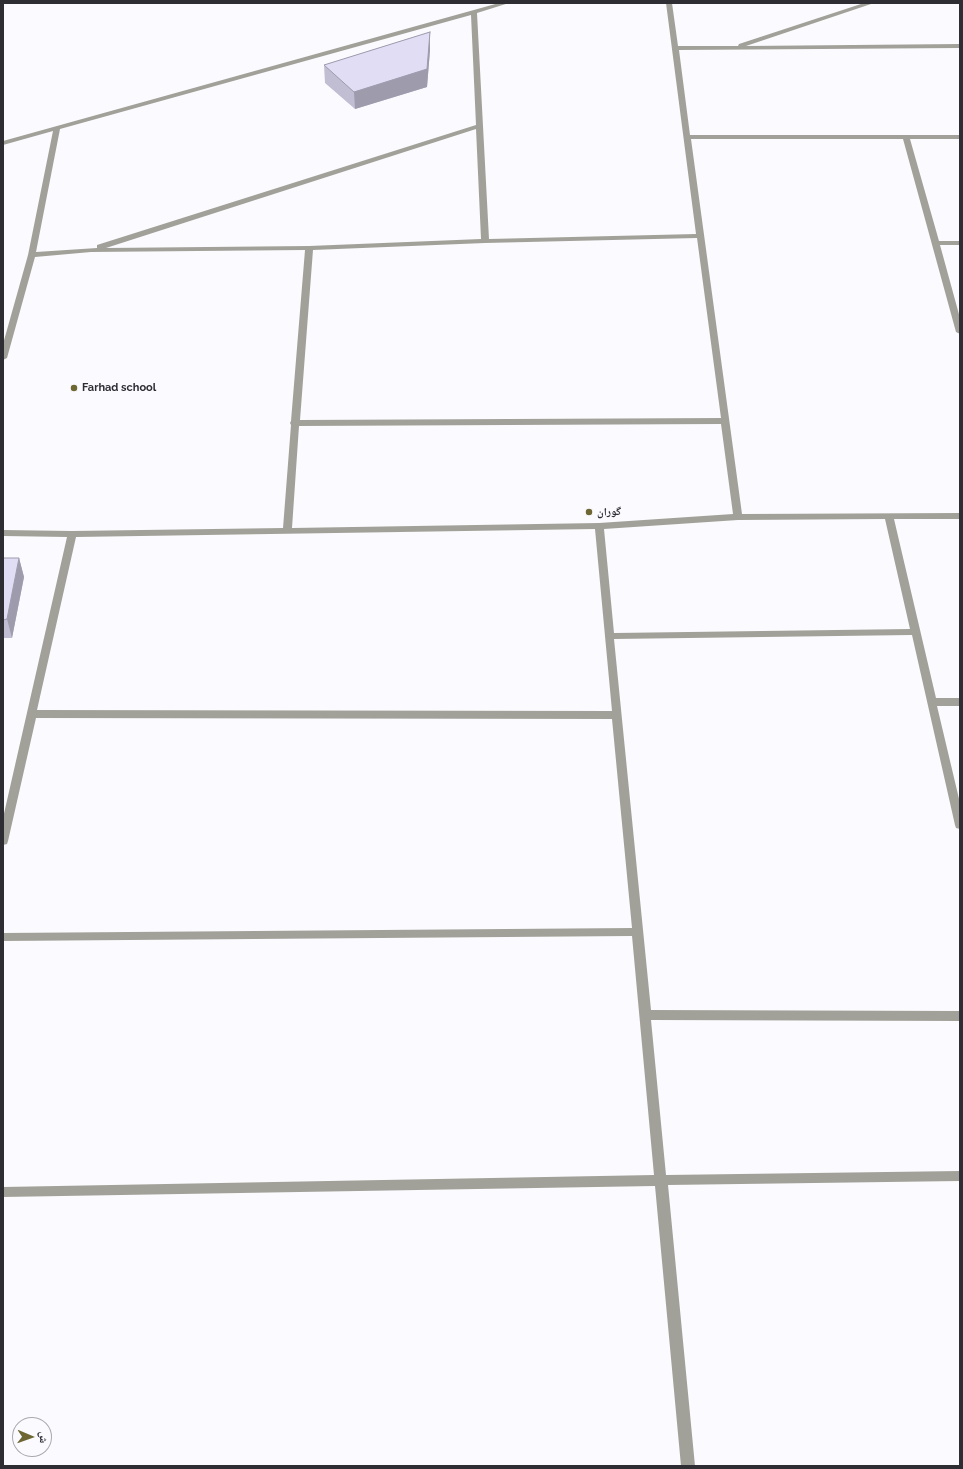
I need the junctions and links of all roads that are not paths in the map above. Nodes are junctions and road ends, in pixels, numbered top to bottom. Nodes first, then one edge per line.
1 (506, 3) edge
2 (669, 3) edge
3 (871, 3) edge
4 (474, 12) junction
5 (960, 46) edge
6 (675, 48) junction
7 (732, 48) junction
8 (479, 126) junction
9 (57, 128) junction
10 (687, 137) junction
11 (906, 137) junction
12 (960, 137) edge
13 (3, 143) edge
14 (700, 236) junction
15 (485, 241) junction
16 (935, 243) junction
17 (960, 243) edge
18 (309, 248) junction
19 (91, 250) junction
20 (32, 255) junction
21 (960, 332) edge
22 (3, 358) edge
23 (725, 421) junction
24 (294, 423) junction
25 (960, 516) edge
26 (738, 517) junction
27 (889, 517) junction
28 (599, 526) junction
29 (287, 529) junction
30 (3, 533) edge
31 (72, 534) junction
32 (916, 632) junction
33 (610, 636) junction
34 (932, 702) junction
35 (960, 702) edge
36 (31, 714) junction
37 (617, 715) junction
38 (960, 825) edge
39 (3, 841) edge
40 (637, 932) junction
41 (3, 937) edge
42 (646, 1015) junction
43 (960, 1016) edge
44 (960, 1176) edge
45 (661, 1180) junction
46 (3, 1192) edge
47 (688, 1466) edge

1 - 4 street
2 - 6 street
3 - 7 street
4 - 8 street
4 - 9 street
5 - 7 street
6 - 7 street
6 - 10 street
8 - 15 street
8 - 19 street
9 - 13 street
9 - 20 street
10 - 11 street
10 - 14 street
11 - 12 street
11 - 16 street
14 - 15 street
14 - 23 street
15 - 18 street
16 - 17 street
16 - 21 street
18 - 19 street
18 - 24 street
19 - 20 street
20 - 22 street
23 - 24 street
23 - 26 street
24 - 29 street
25 - 27 street
26 - 27 street
26 - 28 street
27 - 32 street
28 - 29 street
28 - 33 street
29 - 31 street
30 - 31 street
31 - 36 street
32 - 33 street
32 - 34 street
33 - 37 street
34 - 35 street
34 - 38 street
36 - 37 street
36 - 39 street
37 - 40 street
40 - 41 street
40 - 42 street
42 - 43 street
42 - 45 street
44 - 45 street
45 - 46 street
45 - 47 street

